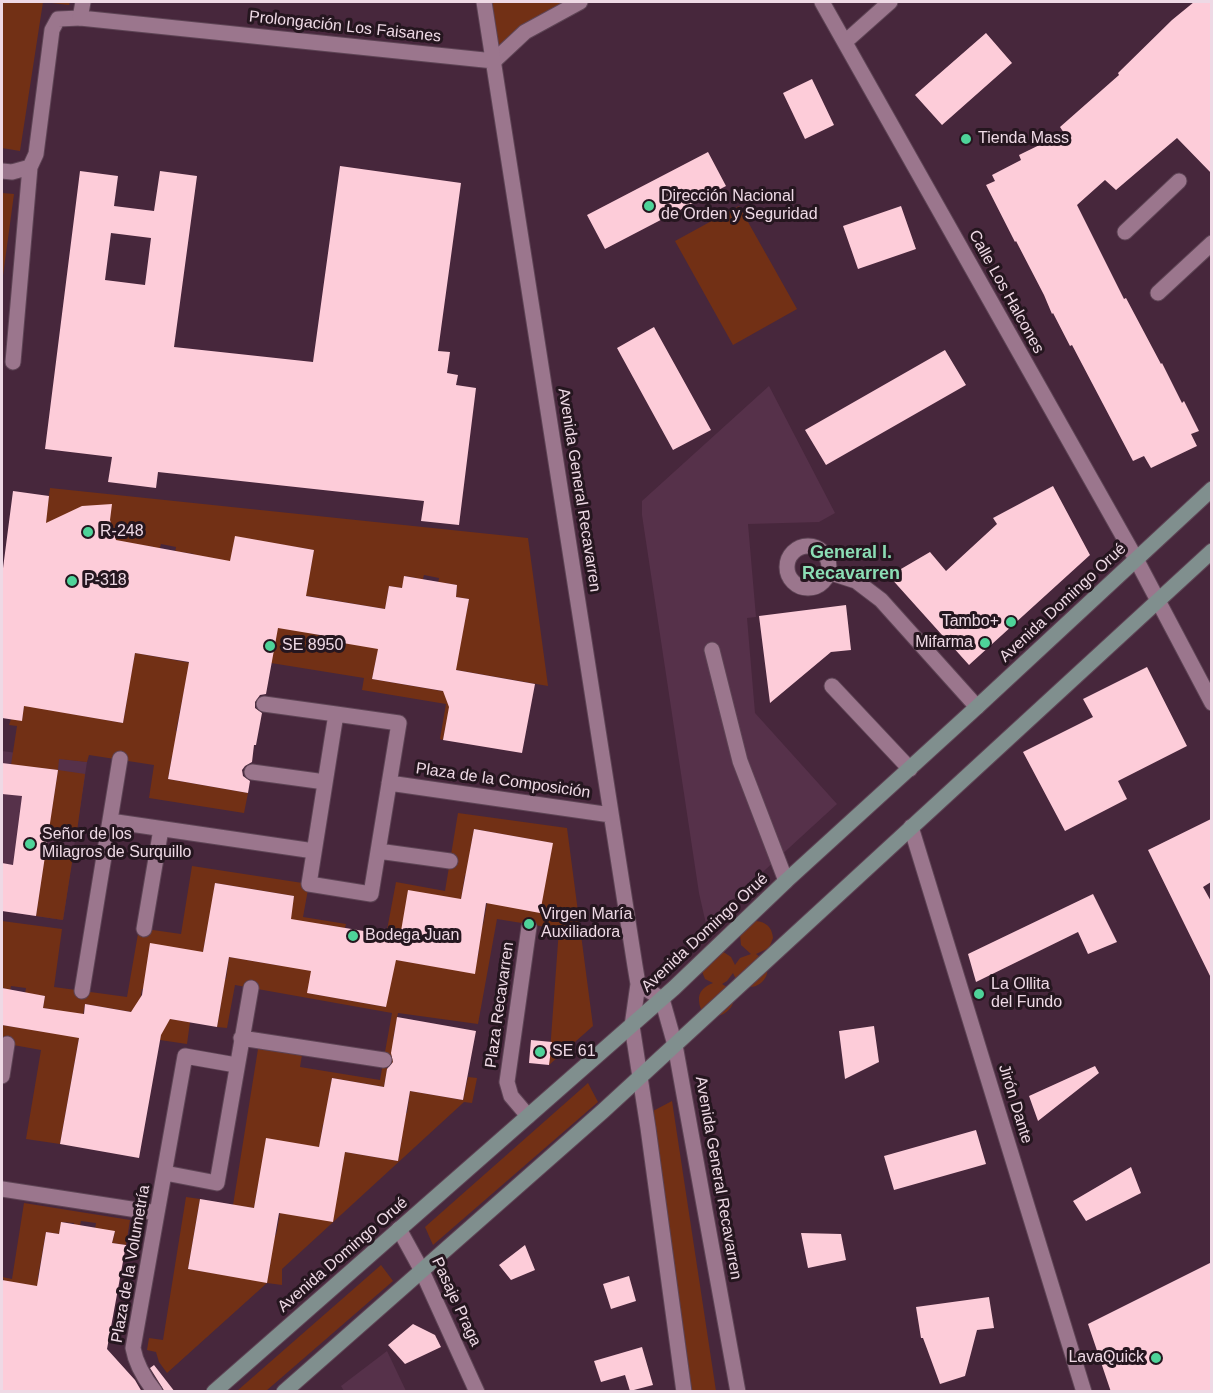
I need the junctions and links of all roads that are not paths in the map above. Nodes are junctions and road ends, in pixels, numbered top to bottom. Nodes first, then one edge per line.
1 (83, 2) edge
2 (484, 2) edge
3 (580, 2) edge
4 (822, 2) edge
5 (890, 2) edge
6 (81, 18) junction
7 (845, 42) junction
8 (494, 61) junction
9 (30, 167) junction
10 (2, 171) edge
11 (1179, 181) dead end
12 (1125, 232) dead end
13 (1212, 243) edge
14 (1158, 293) dead end
15 (13, 362) dead end
16 (1212, 489) edge
17 (1212, 551) edge
18 (1136, 559) junction
19 (828, 572) dead end
20 (1159, 600) junction
21 (712, 650) dead end
22 (832, 686) dead end
23 (1212, 703) edge
24 (264, 704) dead end
25 (977, 708) junction
26 (336, 714) junction
27 (120, 759) dead end
28 (910, 769) junction
29 (252, 772) dead end
30 (325, 782) junction
31 (389, 783) junction
32 (611, 815) junction
33 (110, 821) junction
34 (911, 827) junction
35 (161, 829) junction
36 (314, 851) junction
37 (378, 851) junction
38 (450, 861) dead end
39 (786, 881) junction
40 (529, 927) dead end
41 (144, 929) dead end
42 (638, 984) junction
43 (251, 988) dead end
44 (82, 991) dead end
45 (662, 999) junction
46 (632, 1026) junction
47 (241, 1038) junction
48 (7, 1044) dead end
49 (675, 1046) junction
50 (384, 1060) dead end
51 (236, 1065) junction
52 (2, 1076) edge
53 (641, 1077) junction
54 (528, 1116) junction
55 (165, 1173) junction
56 (2, 1189) edge
57 (157, 1213) junction
58 (399, 1229) junction
59 (422, 1271) junction
60 (155, 1392) edge
61 (214, 1392) edge
62 (284, 1392) edge
63 (477, 1392) edge
64 (684, 1392) edge
65 (738, 1392) edge
66 (1084, 1392) edge

1 - 6 street
2 - 8 street, Avenida General Recavarren
3 - 8 street
4 - 7 street, Calle Los Halcones
5 - 7 street
6 - 8 street, Prolongación Los Faisanes
6 - 9 street, Prolongación Los Faisanes
7 - 18 street, Calle Los Halcones
8 - 32 street, Avenida General Recavarren
9 - 10 street
9 - 15 street
11 - 12 street
13 - 14 street
16 - 18 main road, Avenida Domingo Orué
17 - 20 main road
18 - 20 street, Calle Los Halcones
18 - 25 main road, Avenida Domingo Orué
19 - 25 street
20 - 23 street, Calle Los Halcones
20 - 34 main road
21 - 39 street
22 - 28 street
24 - 26 street, Plaza de la Composición
25 - 28 main road, Avenida Domingo Orué
26 - 30 street, Plaza de la Composición
26 - 31 street, Plaza de la Composición
27 - 33 street
28 - 39 main road, Avenida Domingo Orué
29 - 30 street
30 - 36 street, Plaza de la Composición
31 - 32 street, Plaza de la Composición
31 - 37 street, Plaza de la Composición
32 - 42 street, Avenida General Recavarren
33 - 35 street
33 - 44 street
34 - 49 main road
34 - 66 street, Jirón Dante
35 - 36 street
35 - 41 street
36 - 37 street, Plaza de la Composición
37 - 38 street
39 - 45 main road, Avenida Domingo Orué
40 - 54 street, Plaza Recavarren
42 - 45 street
42 - 46 street, Avenida General Recavarren
43 - 47 street, Plaza de la Volumetría
45 - 46 main road, Avenida Domingo Orué
45 - 49 street, Avenida General Recavarren
46 - 53 street, Avenida General Recavarren
46 - 54 main road, Avenida Domingo Orué
47 - 50 street
47 - 51 street, Plaza de la Volumetría
48 - 52 street
49 - 53 main road
49 - 65 street, Avenida General Recavarren
51 - 55 street, Plaza de la Volumetría
51 - 55 street, Plaza de la Volumetría
53 - 59 main road
53 - 64 street, Avenida General Recavarren
54 - 58 main road, Avenida Domingo Orué
55 - 57 street, Plaza de la Volumetría
56 - 57 street
57 - 60 street, Plaza de la Volumetría
58 - 59 street, Pasaje Praga
58 - 61 main road, Avenida Domingo Orué
59 - 62 main road
59 - 63 street, Pasaje Praga

